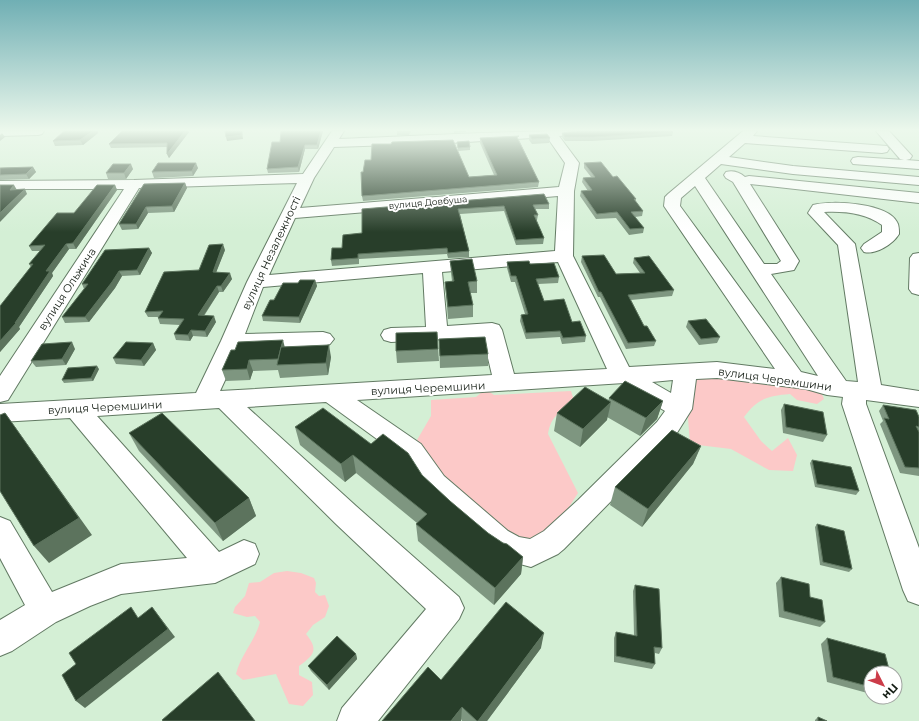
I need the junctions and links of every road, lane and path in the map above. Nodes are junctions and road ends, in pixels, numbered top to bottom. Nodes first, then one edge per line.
1 (316, 165) edge
2 (572, 165) edge
3 (712, 165) edge
4 (737, 165) edge
5 (747, 165) edge
6 (707, 169) junction
7 (307, 178) junction
8 (739, 179) junction
9 (919, 181) edge
10 (134, 184) junction
11 (0, 185) edge
12 (566, 191) junction
13 (919, 198) edge
14 (290, 214) junction
15 (870, 248) dead end
16 (564, 256) junction
17 (919, 258) edge
18 (432, 267) junction
19 (759, 269) junction
20 (256, 282) junction
21 (919, 290) edge
22 (437, 332) junction
23 (391, 335) dead end
24 (323, 339) dead end
25 (232, 341) junction
26 (686, 372) junction
27 (626, 376) junction
28 (794, 380) junction
29 (505, 383) junction
30 (855, 390) junction
31 (0, 394) edge
32 (332, 394) junction
33 (919, 399) edge
34 (214, 401) junction
35 (78, 409) junction
36 (680, 409) junction
37 (0, 413) edge
38 (0, 530) edge
39 (244, 554) dead end
40 (214, 569) junction
41 (919, 590) edge
42 (45, 611) junction
43 (0, 639) edge
44 (356, 721) edge

1 - 7 street, вулиця Незалежності
2 - 12 street
3 - 6 street
4 - 6 street
5 - 9 street
6 - 8 street
6 - 19 street
6 - 28 street
7 - 10 street
7 - 14 street, вулиця Незалежності
8 - 13 street
8 - 19 street
10 - 11 street
10 - 31 street, вулиця Ольжича
12 - 14 street, вулиця Довбуша
12 - 16 street
14 - 20 street, вулиця Незалежності
15 - 30 street
16 - 18 street
16 - 27 street
17 - 21 street
18 - 20 street
18 - 22 street
19 - 30 street
20 - 25 street, вулиця Незалежності
22 - 23 street
22 - 29 street
24 - 25 street
25 - 34 street, вулиця Незалежності
26 - 27 street, вулиця Черемшини
26 - 28 street, вулиця Черемшини
26 - 36 street
27 - 29 street, вулиця Черемшини
27 - 36 street
28 - 30 street, вулиця Черемшини
29 - 32 street, вулиця Черемшини
30 - 33 street, вулиця Черемшини
30 - 41 street
32 - 34 street, вулиця Черемшини
32 - 36 street
34 - 35 street, вулиця Черемшини
34 - 44 street
35 - 37 street, вулиця Черемшини
35 - 40 street
38 - 42 street
39 - 40 street
40 - 42 street
42 - 43 street

